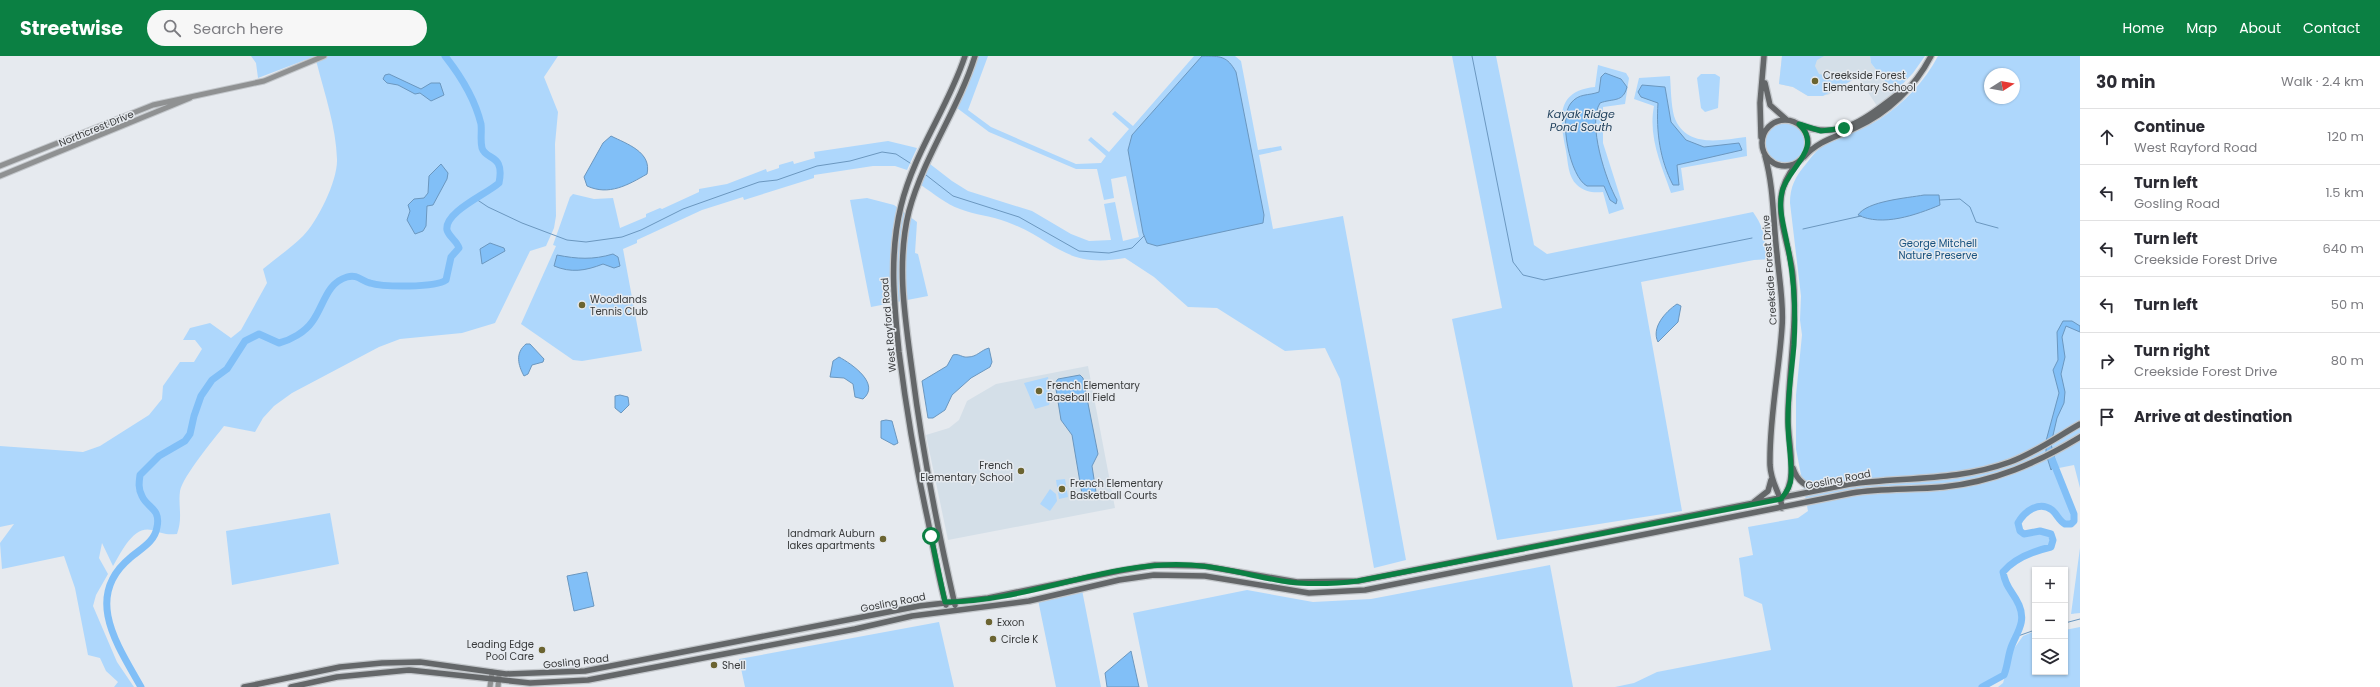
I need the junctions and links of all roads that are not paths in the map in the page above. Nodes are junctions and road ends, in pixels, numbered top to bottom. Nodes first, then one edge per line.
1 (324, 56) edge
2 (965, 56) edge
3 (975, 56) edge
4 (1764, 56) edge
5 (1768, 56) edge
6 (1931, 56) edge
7 (1910, 85) junction
8 (199, 94) junction
9 (1788, 120) junction
10 (1799, 124) junction
11 (1762, 144) junction
12 (1765, 156) junction
13 (1804, 157) junction
14 (1797, 163) junction
15 (0, 166) edge
16 (0, 176) edge
17 (906, 322) junction
18 (896, 323) junction
19 (2080, 424) edge
20 (2080, 437) edge
21 (1790, 462) junction
22 (1771, 480) junction
23 (1827, 489) junction
24 (1781, 499) junction
25 (1749, 505) junction
26 (1782, 508) junction
27 (945, 602) junction
28 (954, 602) junction
29 (956, 610) junction
30 (948, 611) junction
31 (492, 672) junction
32 (499, 673) junction
33 (491, 680) junction
34 (498, 680) junction
35 (244, 687) edge
36 (291, 687) edge
37 (490, 687) edge
38 (498, 687) edge

1 - 8 street, Northcrest Drive
2 - 18 main road, West Rayford Road
3 - 17 main road, West Rayford Road
4 - 11 main road
5 - 9 main road
6 - 7 main road
7 - 10 main road
7 - 13 main road
8 - 15 street, Northcrest Drive
8 - 16 street, Northcrest Drive
9 - 10 main road
9 - 11 main road
10 - 13 main road
11 - 12 main road
12 - 14 main road
12 - 22 main road, Creekside Forest Drive
13 - 14 main road
14 - 21 main road, Creekside Forest Drive
17 - 18 main road
17 - 28 main road, West Rayford Road
18 - 27 main road, West Rayford Road
19 - 23 main road, Gosling Road
20 - 26 main road, Gosling Road
21 - 23 main road, Creekside Forest Drive
21 - 24 main road, Creekside Forest Drive
22 - 24 main road, Creekside Forest Drive
22 - 25 main road, Creekside Forest Drive
23 - 24 main road, Gosling Road
24 - 25 main road, Gosling Road
24 - 26 main road, Creekside Forest Drive
25 - 28 main road, Gosling Road
26 - 29 main road, Gosling Road
27 - 28 main road, Gosling Road
27 - 30 main road, West Rayford Road
27 - 32 main road, Gosling Road
28 - 29 main road, West Rayford Road
29 - 30 main road, Gosling Road
30 - 34 main road, Gosling Road
31 - 32 main road, Gosling Road
31 - 33 street
31 - 35 main road, Gosling Road
32 - 34 street
33 - 34 main road, Gosling Road
33 - 36 main road, Gosling Road
33 - 37 street
34 - 38 street

